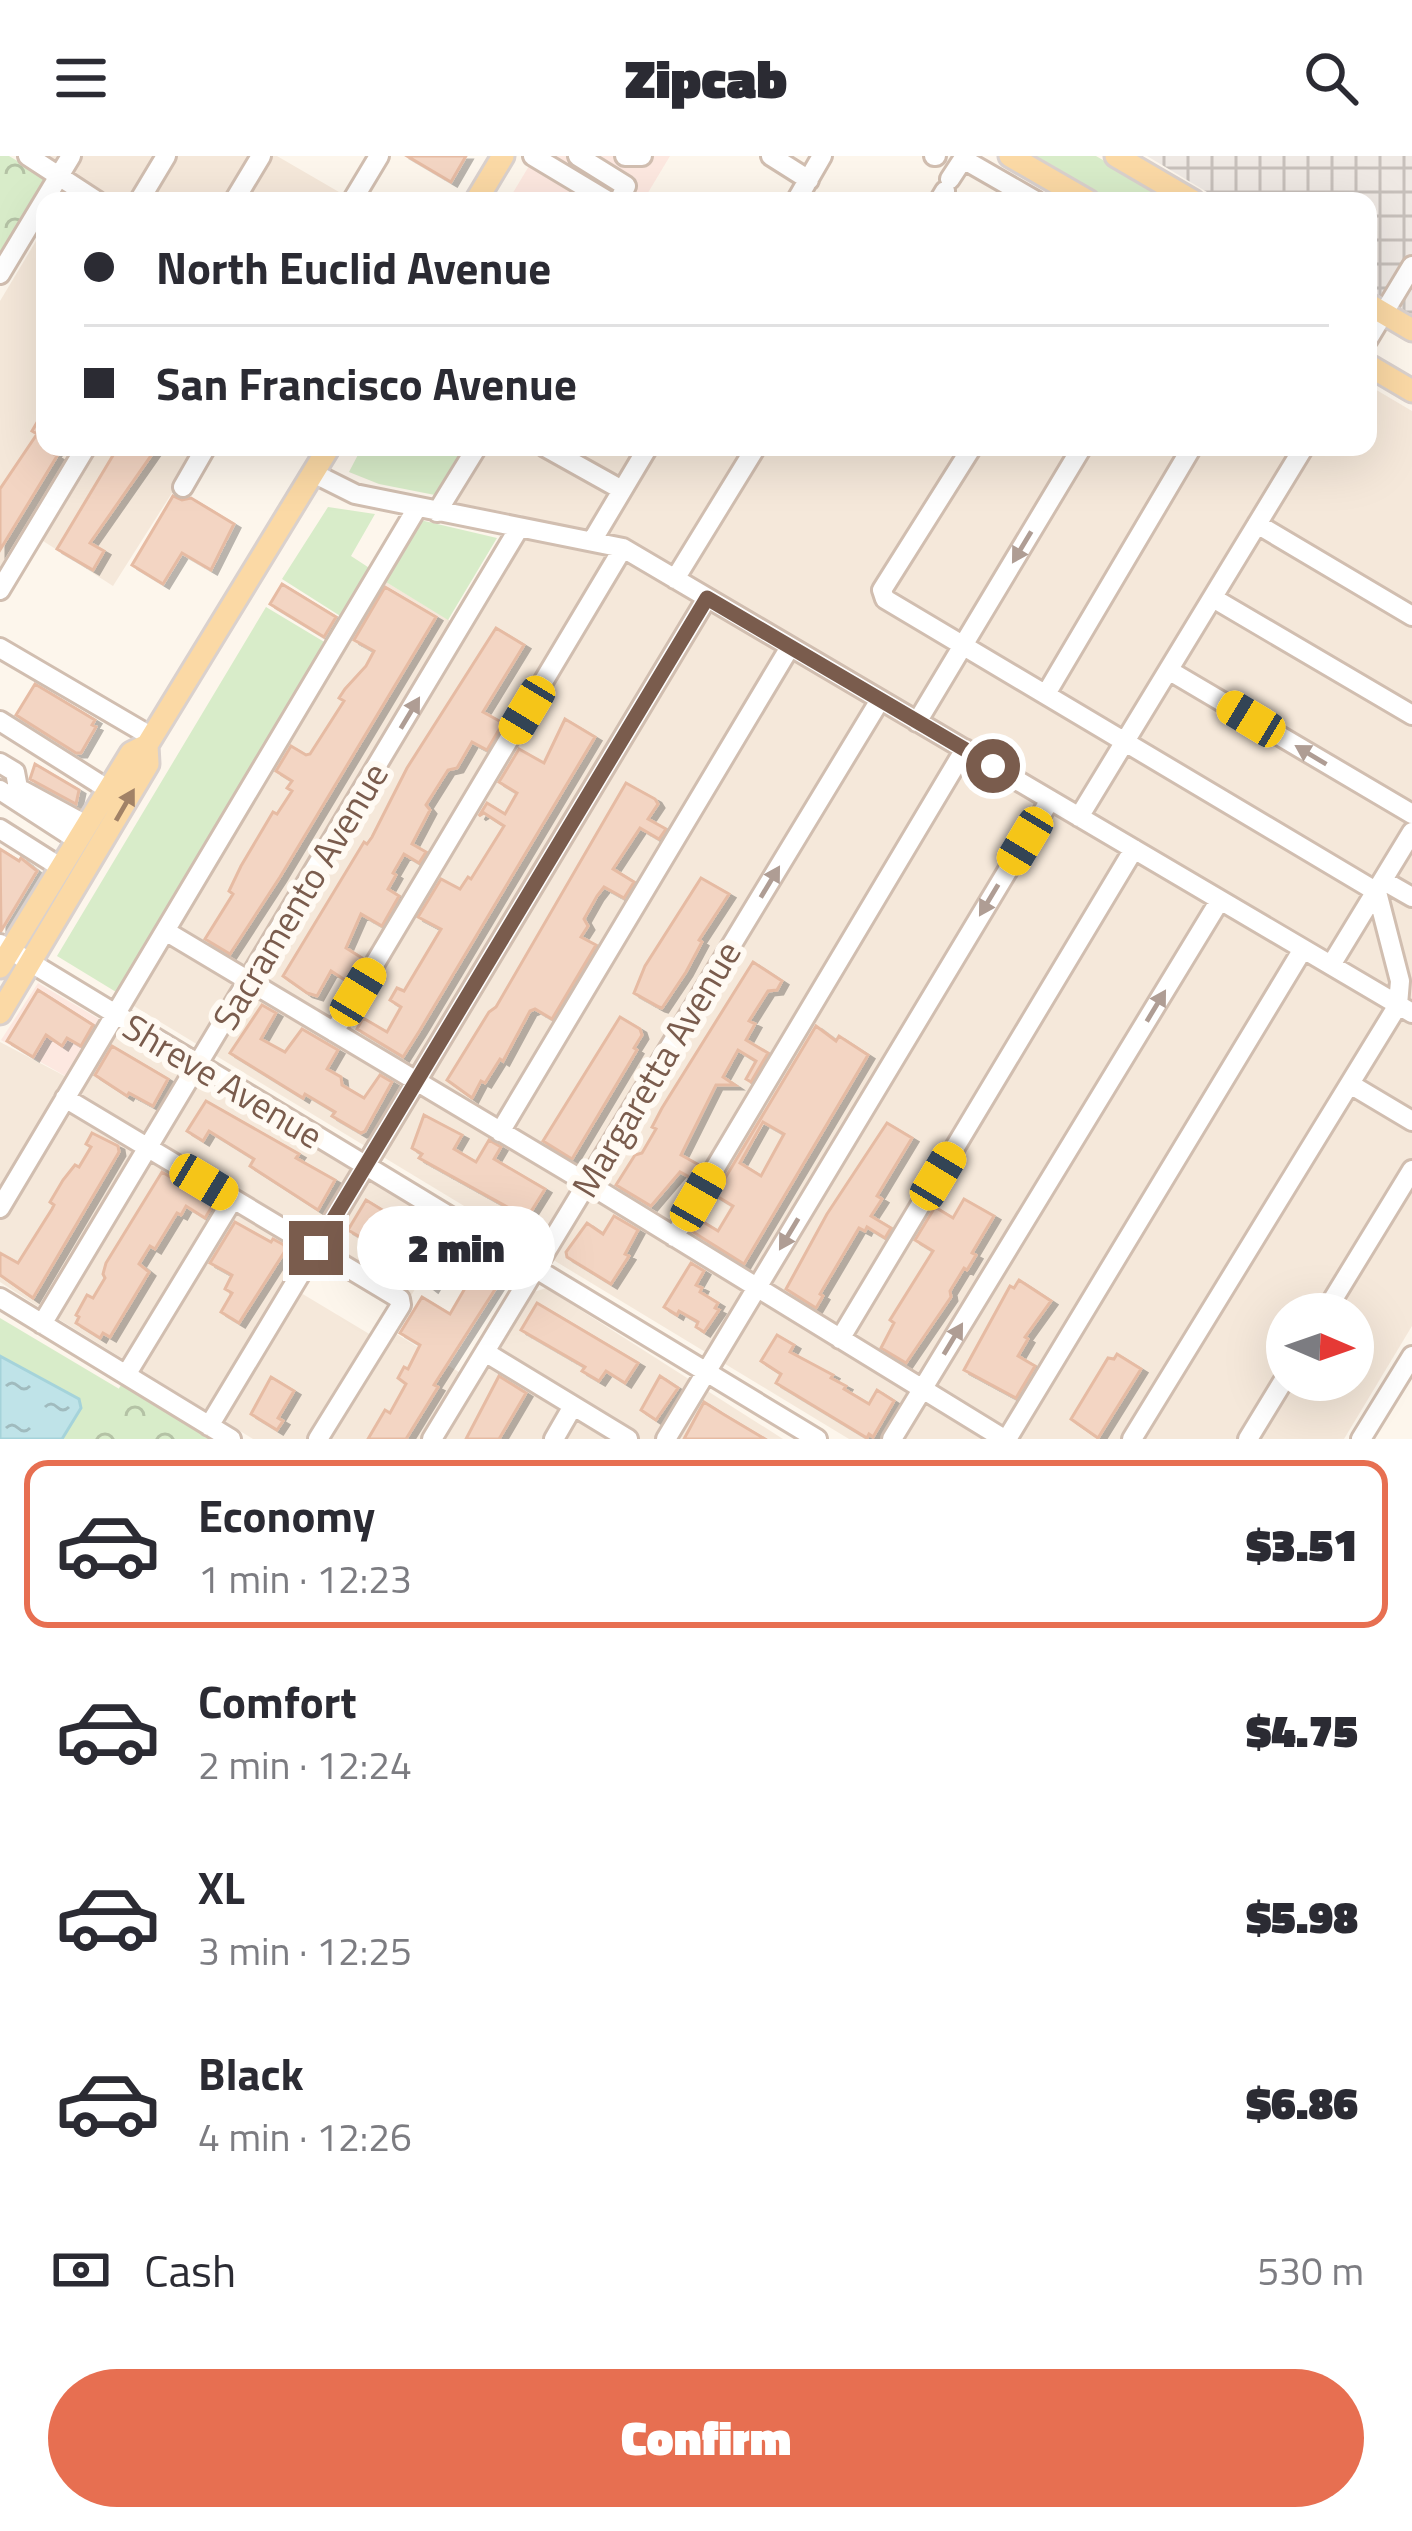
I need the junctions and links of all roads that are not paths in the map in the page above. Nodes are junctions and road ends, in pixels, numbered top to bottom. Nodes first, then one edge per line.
1 (28, 156) edge
2 (70, 156) edge
3 (166, 156) edge
4 (261, 156) edge
5 (379, 156) edge
6 (503, 156) edge
7 (533, 156) edge
8 (578, 156) edge
9 (625, 156) edge
10 (642, 156) edge
11 (771, 156) edge
12 (822, 156) edge
13 (1010, 156) edge
14 (1116, 156) edge
15 (964, 157) edge
16 (59, 176) junction
17 (809, 179) junction
18 (945, 190) edge
19 (49, 192) edge
20 (83, 192) edge
21 (144, 192) edge
22 (239, 192) edge
23 (357, 192) edge
24 (485, 192) edge
25 (593, 192) edge
26 (623, 192) edge
27 (801, 192) edge
28 (1021, 192) edge
29 (1065, 192) edge
30 (1178, 192) edge
31 (36, 214) edge
32 (1412, 266) edge
33 (0, 274) edge
34 (1377, 308) edge
35 (1377, 310) edge
36 (1412, 330) edge
37 (1377, 370) edge
38 (1412, 391) edge
39 (81, 456) edge
40 (201, 456) edge
41 (323, 456) edge
42 (471, 456) edge
43 (561, 456) edge
44 (643, 456) edge
45 (750, 456) edge
46 (965, 456) edge
47 (1077, 456) edge
48 (1187, 456) edge
49 (1299, 456) edge
50 (313, 472) junction
51 (183, 487) dead end
52 (622, 490) junction
53 (417, 508) junction
54 (437, 512) junction
55 (1258, 524) junction
56 (518, 528) junction
57 (592, 542) junction
58 (623, 548) junction
59 (674, 579) junction
60 (0, 590) edge
61 (707, 598) junction
62 (1214, 598) junction
63 (1412, 616) edge
64 (963, 646) junction
65 (790, 647) junction
66 (0, 648) edge
67 (1170, 671) junction
68 (1046, 694) junction
69 (880, 700) junction
70 (1412, 716) edge
71 (0, 721) edge
72 (917, 722) junction
73 (150, 741) junction
74 (1126, 742) junction
75 (964, 749) junction
76 (0, 763) edge
77 (0, 790) edge
78 (109, 790) junction
79 (1050, 800) junction
80 (1412, 814) edge
81 (1079, 817) junction
82 (0, 829) edge
83 (1412, 832) edge
84 (81, 833) junction
85 (1134, 849) junction
86 (60, 867) junction
87 (1381, 886) junction
88 (1412, 897) edge
89 (1220, 900) junction
90 (166, 932) junction
91 (1303, 949) junction
92 (12, 957) edge
93 (1331, 965) junction
94 (248, 981) junction
95 (0, 993) edge
96 (1405, 1009) edge
97 (0, 1013) edge
98 (114, 1015) junction
99 (334, 1032) junction
100 (197, 1065) junction
101 (416, 1082) junction
102 (1350, 1084) junction
103 (65, 1098) junction
104 (1412, 1121) edge
105 (500, 1132) junction
106 (148, 1148) junction
107 (365, 1166) junction
108 (1412, 1170) edge
109 (587, 1183) junction
110 (232, 1198) junction
111 (0, 1208) edge
112 (674, 1237) junction
113 (316, 1248) junction
114 (535, 1269) junction
115 (756, 1288) junction
116 (1337, 1293) edge
117 (0, 1298) edge
118 (42, 1324) junction
119 (840, 1339) junction
120 (485, 1352) junction
121 (1412, 1356) edge
122 (706, 1372) junction
123 (126, 1375) junction
124 (922, 1389) junction
125 (1272, 1401) edge
126 (573, 1406) junction
127 (209, 1426) junction
128 (231, 1439) edge
129 (318, 1439) edge
130 (432, 1439) edge
131 (554, 1439) edge
132 (628, 1439) edge
133 (666, 1439) edge
134 (817, 1439) edge
135 (892, 1439) edge
136 (1006, 1439) edge
137 (1132, 1439) edge
138 (1248, 1439) edge
139 (1361, 1439) edge

1 - 16 street
2 - 16 street
3 - 21 street
4 - 22 street
5 - 23 street
6 - 24 main road
7 - 25 street
8 - 26 street
9 - 10 street
11 - 17 street
12 - 17 street
13 - 29 main road
14 - 30 main road
15 - 18 street
15 - 28 street
16 - 19 street
16 - 20 street
17 - 27 street
31 - 33 street
32 - 34 street
35 - 36 main road
37 - 38 main road
39 - 60 street
40 - 51 street
41 - 50 main road
42 - 54 street
43 - 52 street
44 - 52 street
45 - 59 street
46 - 64 street
47 -> 64 street
48 - 68 street
49 - 55 street
50 - 53 street
50 - 73 main road
52 - 57 street
53 - 54 street
53 - 90 street
54 - 56 street
55 - 62 street
55 - 63 street
56 - 57 street
94 -> 56 street, Sacramento Avenue
57 - 58 street
58 - 59 street
58 - 99 street
59 - 61 street
61 - 65 street
61 - 101 street
62 - 67 street
62 - 70 street
64 - 68 street
64 - 72 street
65 - 69 street
65 - 105 street
66 - 73 street
67 - 74 street
80 -> 67 street
68 - 74 street
69 - 72 street
109 -> 69 street, Margaretta Avenue
71 - 78 street
72 - 75 street
73 - 78 main road
92 -> 73 main road
74 - 81 street
74 - 87 street
75 - 79 street
75 - 112 street
76 - 84 street
77 - 84 street
78 - 84 main road
79 - 81 street
79 -> 115 street
81 - 85 street
82 - 86 street
83 - 87 street
84 - 86 main road
84 - 92 main road
85 - 89 street
85 - 119 street
86 - 92 main road
87 - 88 street
87 - 93 street
87 - 96 street
89 - 91 street
124 -> 89 street
90 - 94 street
90 - 98 street
91 - 93 street
91 - 136 street
92 - 95 main road
92 - 97 main road
92 - 98 street, Shreve Avenue
93 - 96 street
94 - 99 street
94 - 100 street, Sacramento Avenue
96 - 102 street
98 - 100 street, Shreve Avenue
98 - 103 street
99 - 101 street
100 - 106 street, Sacramento Avenue
100 - 107 street, Shreve Avenue
101 - 105 street
101 - 107 street
102 - 104 street
102 - 137 street
103 - 106 street
103 - 111 street
105 - 109 street
106 - 110 street
106 - 118 street, Sacramento Avenue
107 - 113 street
107 - 114 street, Shreve Avenue
108 - 116 street
109 - 112 street
109 - 114 street, Margaretta Avenue
110 - 113 street
110 - 123 street
112 - 115 street
113 - 127 street
113 - 129 street
114 - 120 street, Margaretta Avenue
114 - 122 street, Shreve Avenue
115 - 119 street
115 - 122 street
117 - 118 street
118 - 123 street
119 - 124 street
120 - 126 street
120 - 130 street, Margaretta Avenue
121 - 139 street
122 - 133 street
122 - 134 street, Shreve Avenue
123 - 127 street
124 - 135 street
124 - 136 street
125 - 138 street
126 - 131 street
126 - 132 street
127 - 128 street

